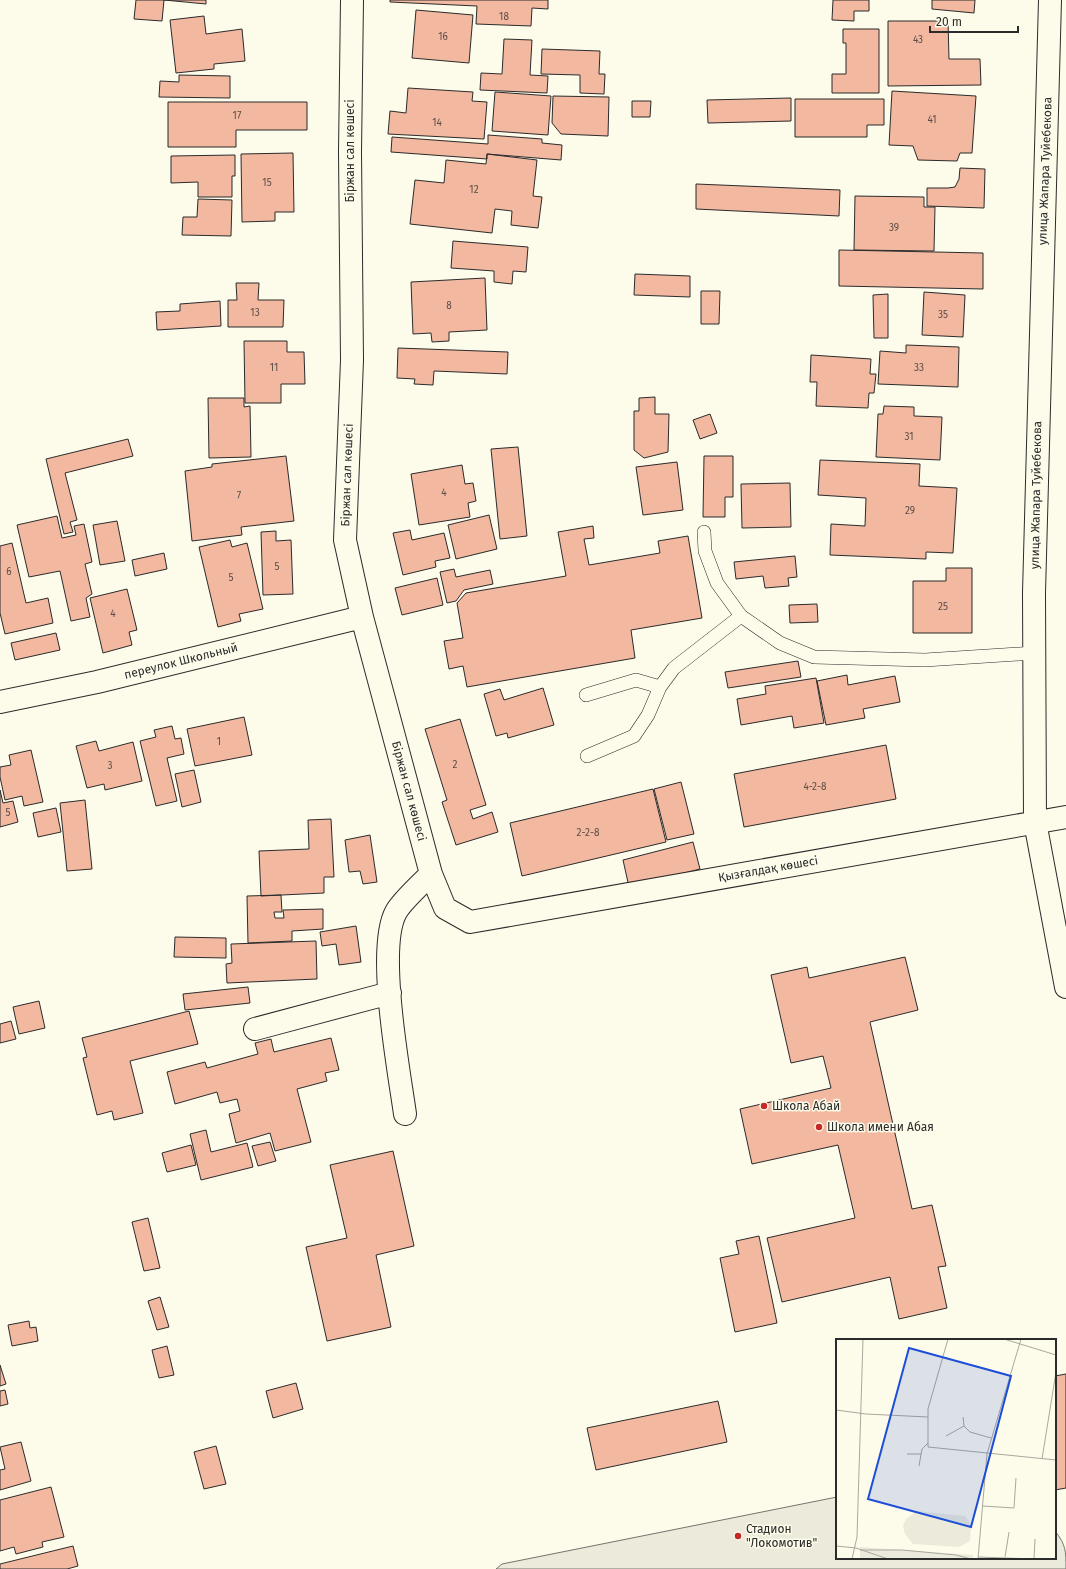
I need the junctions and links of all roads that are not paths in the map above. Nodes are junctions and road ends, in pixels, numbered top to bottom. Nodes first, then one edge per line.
1 (352, 0) edge
2 (1050, 0) edge
3 (704, 532) dead end
4 (741, 616) junction
5 (362, 617) junction
6 (1034, 653) junction
7 (660, 687) junction
8 (586, 695) dead end
9 (0, 702) edge
10 (587, 756) dead end
11 (1066, 817) edge
12 (1035, 822) junction
13 (431, 874) junction
14 (470, 922) joint
15 (1066, 986) edge
16 (390, 993) junction
17 (255, 1029) dead end
18 (405, 1114) dead end

1 - 5 street, Біржан сал көшесі
2 - 6 street, улица Жапара Туйебекова
3 - 4 lane
4 - 6 lane
4 - 7 lane
5 - 9 street, переулок Школьный
5 - 13 street, Біржан сал көшесі
6 - 12 street, улица Жапара Туйебекова
7 - 8 lane
7 - 10 lane
11 - 12 street, Қызғалдақ көшесі
12 - 14 street, Қызғалдақ көшесі
12 - 15 street, улица Жапара Туйебекова
13 - 14 street, Біржан сал көшесі
13 - 16 street
16 - 17 street
16 - 18 street

